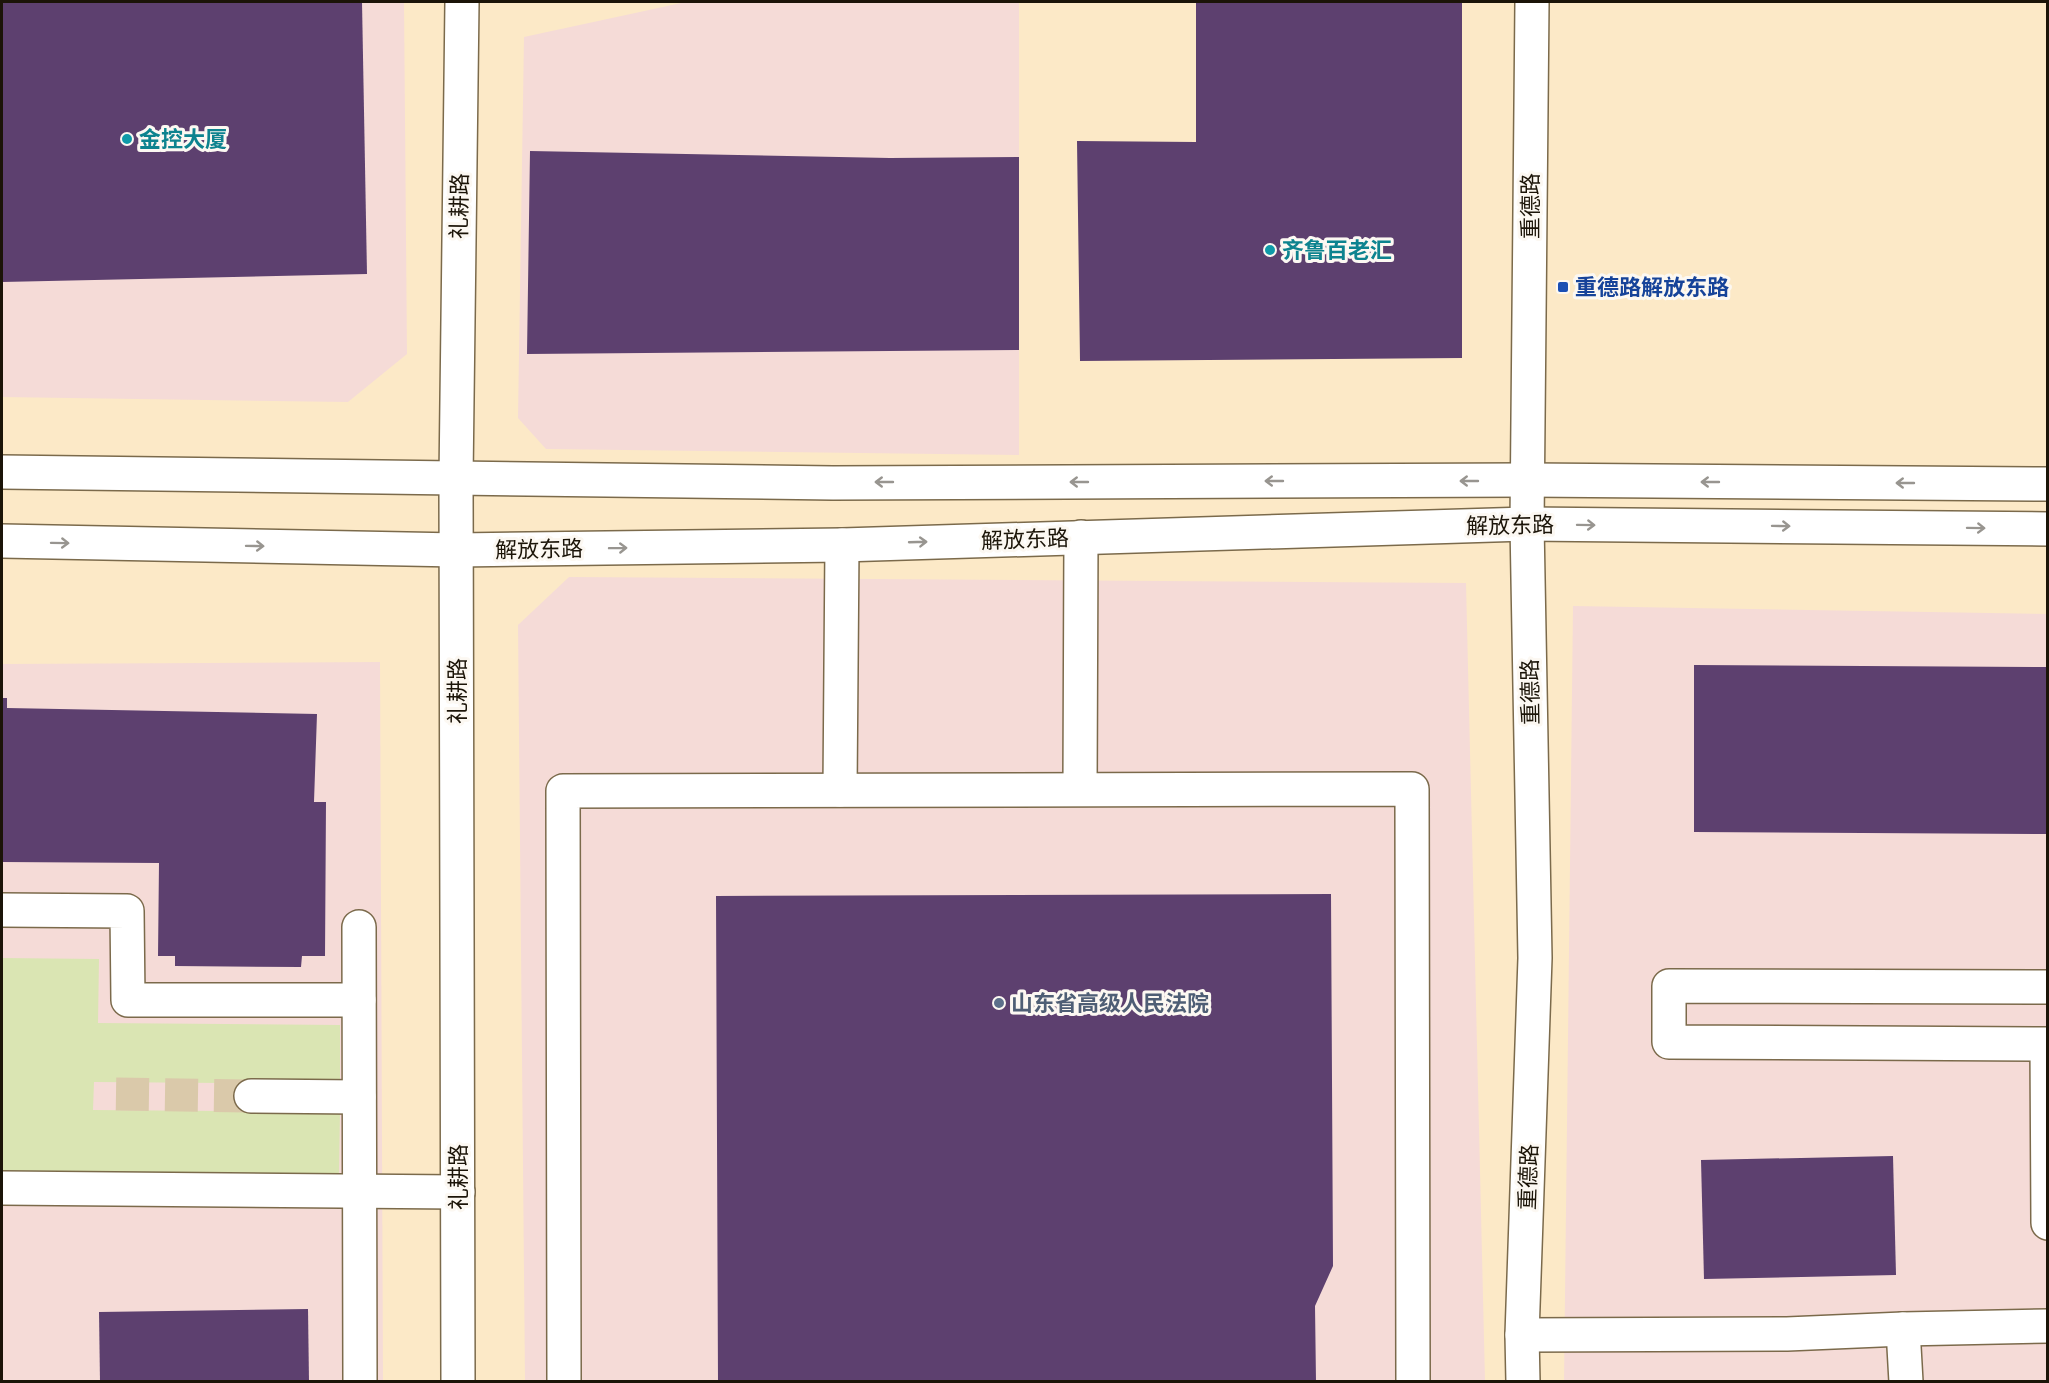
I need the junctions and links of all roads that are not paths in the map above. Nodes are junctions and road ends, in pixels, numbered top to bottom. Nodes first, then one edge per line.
1 (462, 2) edge
2 (1532, 2) edge
3 (2, 472) edge
4 (456, 479) junction
5 (1528, 480) junction
6 (2048, 484) edge
7 (1527, 524) junction
8 (2048, 529) edge
9 (1081, 537) junction
10 (2, 541) edge
11 (842, 545) junction
12 (457, 550) junction
13 (1080, 789) junction
14 (840, 790) junction
15 (2, 910) edge
16 (359, 927) dead end
17 (2048, 987) edge
18 (359, 1000) junction
19 (251, 1096) tunnel mouth
20 (359, 1097) junction
21 (2, 1188) edge
22 (359, 1191) junction
23 (458, 1192) junction
24 (2048, 1223) edge
25 (2048, 1326) edge
26 (1903, 1329) junction
27 (1522, 1335) junction
28 (360, 1382) edge
29 (458, 1382) edge
30 (564, 1382) edge
31 (1413, 1382) edge
32 (1523, 1382) edge
33 (1906, 1382) edge

1 - 4 main road, 礼耕路
2 - 5 main road, 重德路
3 - 4 main road, 解放东路
5 -> 4 main road, 解放东路
4 - 12 main road, 礼耕路
6 -> 5 main road, 解放东路
5 - 7 main road, 重德路
7 -> 8 main road, 解放东路
7 - 9 main road, 解放东路
7 - 27 main road, 重德路
11 -> 9 main road, 解放东路
9 - 13 main road
10 -> 12 main road, 解放东路
12 -> 11 main road, 解放东路
11 - 14 main road
12 - 23 main road, 礼耕路
13 - 14 main road
13 - 31 main road
14 - 30 main road
15 - 18 main road
16 - 18 main road
17 - 24 main road
18 - 20 main road
19 - 20 main road
20 - 22 main road
21 - 22 main road
22 - 23 main road
22 - 28 main road
23 - 29 main road, 礼耕路
25 - 26 main road
26 - 27 main road
26 - 33 main road
27 - 32 main road, 重德路

